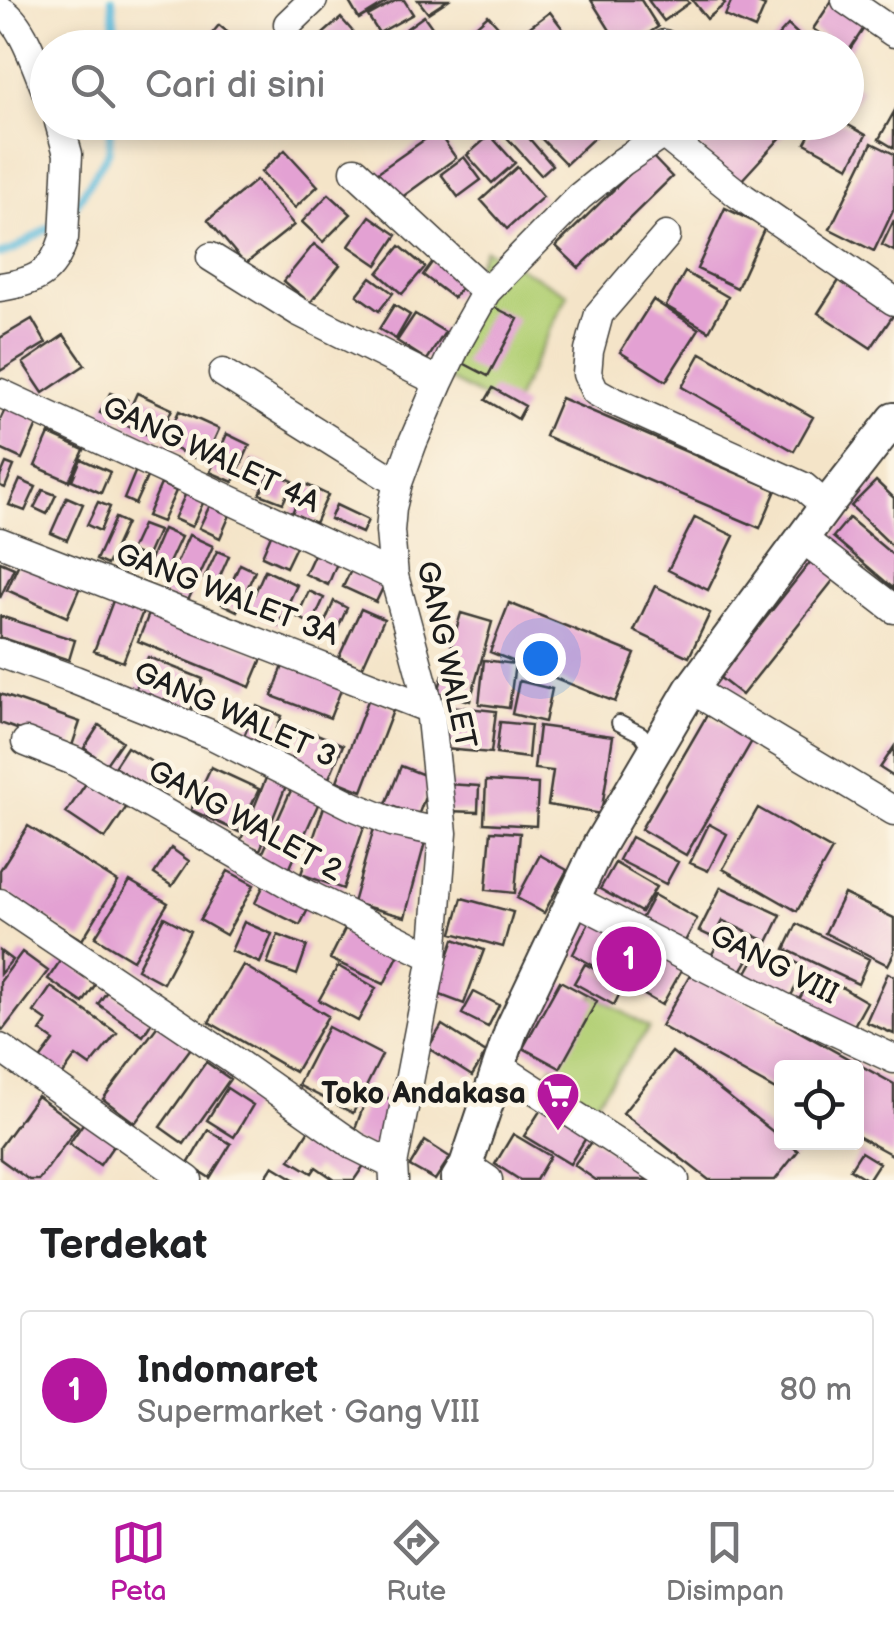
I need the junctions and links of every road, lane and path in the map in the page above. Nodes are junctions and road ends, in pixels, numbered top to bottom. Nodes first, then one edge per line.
1 (313, 0) edge
2 (846, 0) edge
3 (0, 10) edge
4 (288, 24) dead end
5 (894, 33) edge
6 (30, 54) edge
7 (64, 140) edge
8 (645, 140) edge
9 (673, 140) edge
10 (354, 171) dead end
11 (666, 236) dead end
12 (211, 257) dead end
13 (0, 287) edge
14 (486, 292) junction
15 (894, 302) edge
16 (222, 373) dead end
17 (438, 382) junction
18 (0, 393) edge
19 (894, 418) edge
20 (398, 483) junction
21 (826, 506) junction
22 (803, 539) junction
23 (0, 542) edge
24 (394, 576) junction
25 (894, 609) edge
26 (0, 654) edge
27 (691, 689) junction
28 (430, 709) junction
29 (618, 723) dead end
30 (26, 742) dead end
31 (654, 753) junction
32 (894, 811) edge
33 (442, 833) junction
34 (573, 899) junction
35 (0, 903) edge
36 (433, 957) junction
37 (0, 1048) edge
38 (894, 1058) edge
39 (500, 1066) junction
40 (393, 1172) edge
41 (471, 1175) edge
42 (188, 1180) edge
43 (675, 1180) edge

1 - 4 street
2 - 5 street
3 - 6 street
7 - 13 street
8 - 14 street, GANG WALET
9 - 15 street
10 - 14 street
11 - 21 street
12 - 17 street
14 - 17 street, GANG WALET
16 - 20 street
17 - 20 street, GANG WALET
18 - 24 street, GANG WALET 4A
19 - 21 street
20 - 24 street, GANG WALET
21 - 22 street
22 - 25 street
22 - 27 street
23 - 28 street, GANG WALET 3A
24 - 28 street, GANG WALET
26 - 33 street, GANG WALET 3
27 - 31 street
27 - 32 street
28 - 33 street, GANG WALET
29 - 31 lane
30 - 36 street, GANG WALET 2
31 - 34 street
33 - 36 street, GANG WALET
34 - 38 street, GANG VIII
34 - 39 street
35 - 40 street
36 - 40 street, GANG WALET
37 - 42 street
39 - 41 street
39 - 43 street

